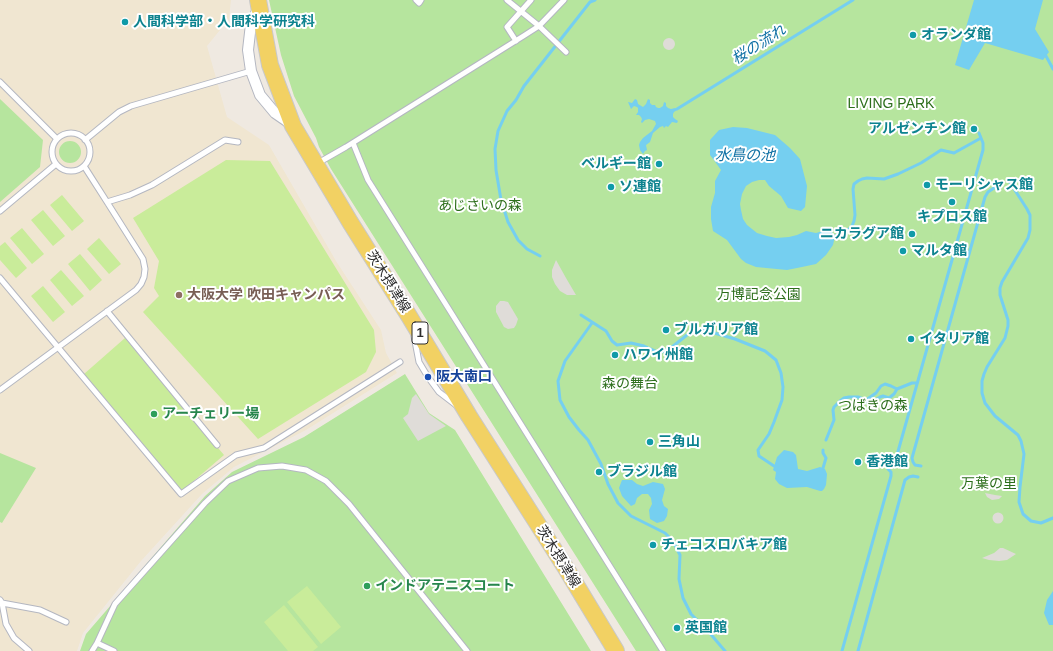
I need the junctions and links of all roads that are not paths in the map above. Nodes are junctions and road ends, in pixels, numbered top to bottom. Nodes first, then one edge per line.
1 (416, 0) edge
2 (421, 0) edge
3 (507, 0) edge
4 (531, 0) edge
5 (560, 1) edge
6 (258, 4) edge
7 (522, 11) junction
8 (539, 26) junction
9 (516, 41) junction
10 (566, 52) dead end
11 (251, 71) junction
12 (0, 82) edge
13 (293, 126) junction
14 (57, 139) junction
15 (85, 140) junction
16 (238, 142) dead end
17 (353, 143) junction
18 (56, 164) junction
19 (316, 165) junction
20 (84, 166) junction
21 (107, 202) junction
22 (0, 211) edge
23 (0, 278) edge
24 (107, 311) junction
25 (58, 347) junction
26 (400, 362) dead end
27 (0, 390) edge
28 (217, 445) dead end
29 (1, 602) edge
30 (66, 622) dead end
31 (97, 643) junction
32 (29, 651) edge
33 (92, 651) edge
34 (114, 651) edge
35 (467, 651) edge
36 (616, 651) edge
37 (663, 651) edge

1 - 2 lane
3 - 7 lane
4 - 7 lane
5 - 8 lane
6 - 11 street
6 - 13 main road, 茨木摂津線 / 1
7 - 8 lane
7 - 9 lane
8 - 9 lane
8 - 10 lane
9 - 17 lane
11 - 13 street
11 - 15 lane
12 - 14 lane
13 - 19 main road, 茨木摂津線 / 1
14 - 15 lane
14 - 18 lane
15 - 20 lane
16 - 21 lane
17 - 19 lane
17 - 37 lane
18 - 20 lane
18 - 22 lane
19 - 36 main road, 茨木摂津線 / 1
20 - 21 lane
21 - 24 lane
23 - 25 lane
24 - 25 lane
24 - 28 lane
25 - 26 lane
25 - 27 lane
29 - 30 lane
29 - 32 lane
31 - 33 lane
31 - 34 lane
31 - 35 lane

